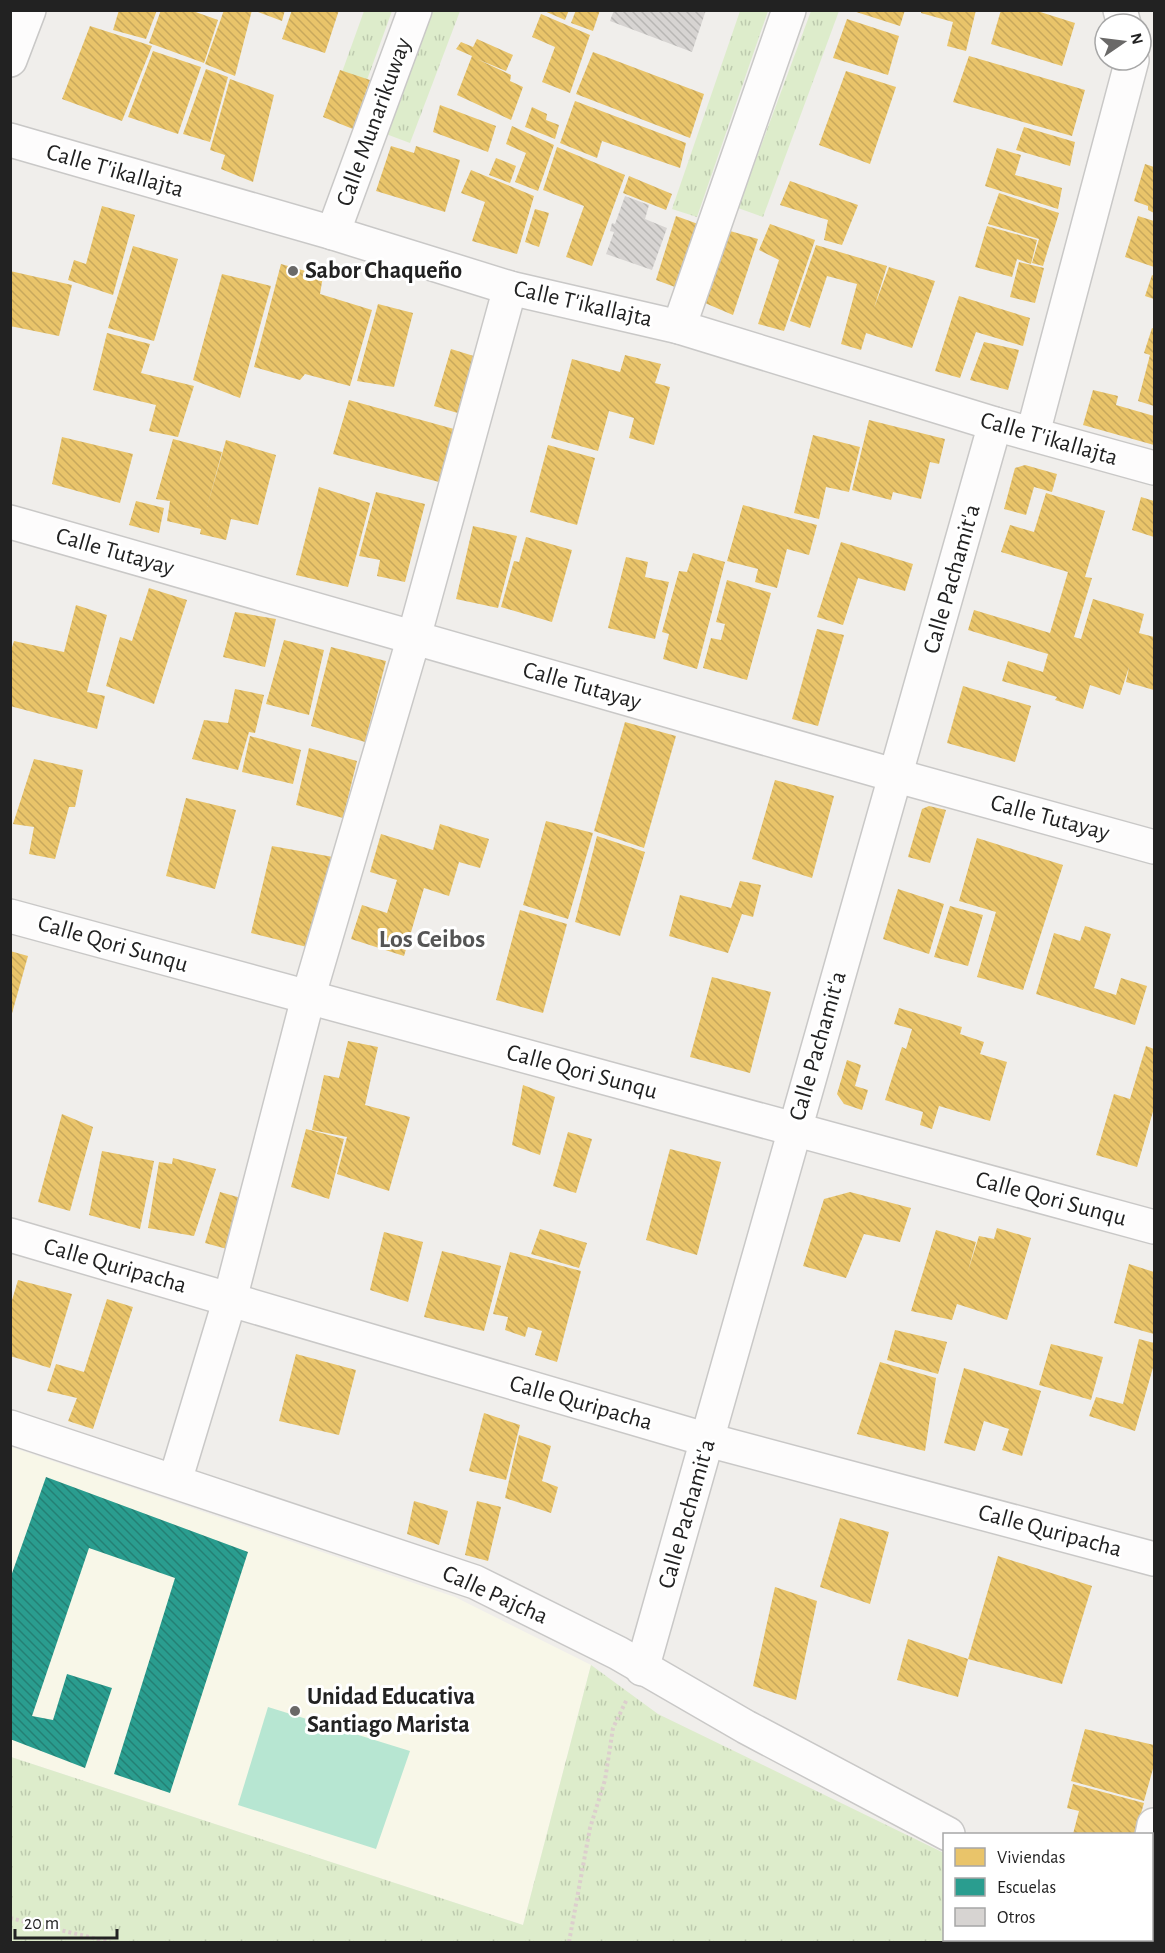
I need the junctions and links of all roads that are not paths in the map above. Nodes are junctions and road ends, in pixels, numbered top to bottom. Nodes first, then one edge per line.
1 (29, 10) edge
2 (415, 10) edge
3 (789, 10) edge
4 (10, 60) edge
5 (1129, 72) edge
6 (10, 140) edge
7 (333, 233) junction
8 (510, 288) junction
9 (680, 327) junction
10 (995, 424) junction
11 (1033, 433) junction
12 (1155, 468) edge
13 (10, 522) edge
14 (414, 637) junction
15 (897, 776) junction
16 (1155, 847) edge
17 (10, 916) edge
18 (308, 998) junction
19 (794, 1128) junction
20 (1155, 1227) edge
21 (10, 1235) edge
22 (230, 1299) junction
23 (10, 1427) edge
24 (708, 1440) junction
25 (174, 1481) junction
26 (1155, 1559) edge
27 (642, 1669) junction
28 (946, 1833) edge

1 - 4 street
2 - 7 street, Calle Munarikuway
3 - 9 street
5 - 11 street
6 - 7 street, Calle T'ikallajta
7 - 8 street, Calle T'ikallajta
8 - 9 street, Calle T'ikallajta
8 - 14 street
9 - 10 street, Calle T'ikallajta
10 - 11 street, Calle T'ikallajta
10 - 15 street, Calle Pachamit'a
11 - 12 street, Calle T'ikallajta
13 - 14 street, Calle Tutayay
14 - 15 street, Calle Tutayay
14 - 18 street
15 - 16 street, Calle Tutayay
15 - 19 street, Calle Pachamit'a
17 - 18 street, Calle Qori Sunqu
18 - 19 street, Calle Qori Sunqu
18 - 22 street
19 - 20 street, Calle Qori Sunqu
19 - 24 street, Calle Pachamit'a
21 - 22 street, Calle Quripacha
22 - 24 street, Calle Quripacha
22 - 25 street
23 - 25 street, Calle Pajcha
24 - 26 street, Calle Quripacha
24 - 27 street, Calle Pachamit'a
25 - 27 street, Calle Pajcha
27 - 28 street, Calle Pajcha

